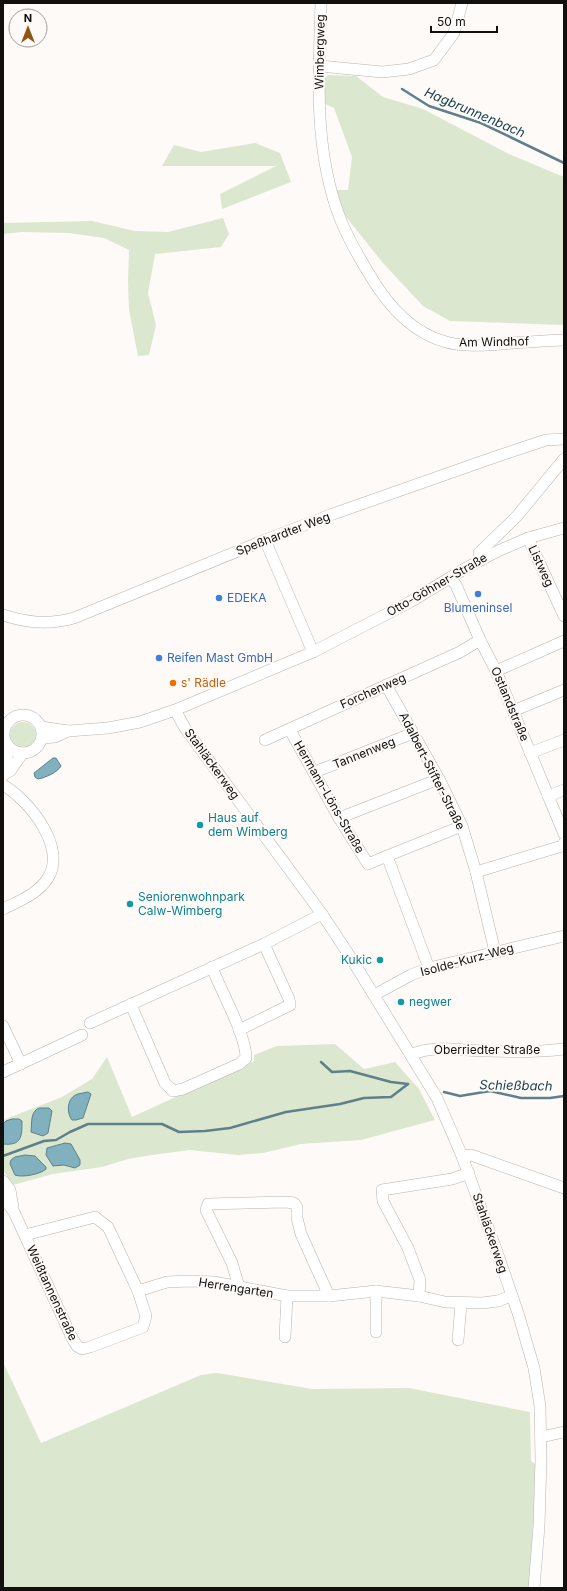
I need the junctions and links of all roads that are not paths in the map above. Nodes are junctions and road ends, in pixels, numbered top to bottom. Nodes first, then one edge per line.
1 (321, 3) edge
2 (462, 3) edge
3 (320, 66) junction
4 (406, 322) joint
5 (564, 340) edge
6 (564, 438) edge
7 (563, 464) edge
8 (564, 528) edge
9 (528, 538) junction
10 (264, 540) junction
11 (482, 559) junction
12 (450, 578) junction
13 (3, 615) edge
14 (564, 616) edge
15 (480, 640) junction
16 (564, 641) edge
17 (313, 652) junction
18 (496, 671) junction
19 (386, 685) junction
20 (564, 690) edge
21 (175, 710) junction
22 (513, 711) junction
23 (7, 718) edge
24 (290, 730) junction
25 (3, 732) edge
26 (42, 733) junction
27 (413, 733) junction
28 (265, 740) dead end
29 (564, 740) edge
30 (9, 747) junction
31 (530, 753) junction
32 (24, 754) junction
33 (315, 772) junction
34 (3, 778) edge
35 (439, 779) junction
36 (564, 790) edge
37 (548, 796) junction
38 (339, 818) junction
39 (462, 826) junction
40 (564, 834) edge
41 (564, 843) edge
42 (387, 856) junction
43 (476, 872) junction
44 (3, 909) edge
45 (322, 914) junction
46 (564, 936) edge
47 (264, 944) junction
48 (495, 952) junction
49 (212, 967) junction
50 (429, 968) junction
51 (374, 995) junction
52 (131, 1004) junction
53 (90, 1023) dead end
54 (3, 1026) edge
55 (239, 1030) junction
56 (82, 1035) dead end
57 (564, 1049) edge
58 (412, 1055) junction
59 (21, 1064) junction
60 (3, 1072) edge
61 (462, 1156) junction
62 (469, 1173) junction
63 (3, 1181) edge
64 (564, 1188) edge
65 (3, 1197) edge
66 (14, 1212) junction
67 (25, 1235) junction
68 (239, 1287) junction
69 (138, 1291) junction
70 (376, 1291) junction
71 (287, 1296) junction
72 (329, 1296) junction
73 (419, 1296) junction
74 (511, 1296) junction
75 (461, 1303) junction
76 (376, 1332) dead end
77 (285, 1336) dead end
78 (458, 1340) dead end
79 (564, 1432) edge
80 (541, 1437) junction
81 (534, 1588) edge

1 - 3 street, Wimbergweg
2 - 3 street
3 - 4 street, Wimbergweg
4 - 5 street, Am Windhof
6 - 10 street, Speßhardter Weg
7 - 11 street
8 - 9 street, Otto-Göhner-Straße
9 - 11 street, Otto-Göhner-Straße
9 - 14 street, Listweg
10 - 13 street, Speßhardter Weg
10 - 17 street
11 - 12 street, Otto-Göhner-Straße
12 - 15 street, Ostlandstraße
12 - 17 street, Otto-Göhner-Straße
15 - 18 street, Ostlandstraße
15 - 19 street, Forchenweg
16 - 18 street
17 - 21 street, Otto-Göhner-Straße
18 - 22 street, Ostlandstraße
19 - 24 street, Forchenweg
19 - 27 street, Adalbert-Stifter-Straße
20 - 22 street
21 - 26 street, Otto-Göhner-Straße
21 - 45 street, Stahläckerweg
22 - 31 street, Ostlandstraße
23 - 25 street
23 - 26 street
24 - 28 street, Forchenweg
24 - 33 street, Hermann-Löns-Straße
25 - 30 street
26 - 32 street
27 - 33 street, Tannenweg
27 - 35 street, Adalbert-Stifter-Straße
29 - 31 street
30 - 32 street
30 - 34 street
31 - 37 street, Ostlandstraße
32 - 34 street
33 - 38 street, Hermann-Löns-Straße
34 - 44 street
35 - 38 street
35 - 39 street, Adalbert-Stifter-Straße
36 - 37 street
37 - 40 street, Ostlandstraße
38 - 42 street, Hermann-Löns-Straße
39 - 42 street, Hermann-Löns-Straße
39 - 43 street, Adalbert-Stifter-Straße
41 - 43 street
42 - 50 street
43 - 48 street, Adalbert-Stifter-Straße
45 - 47 street
45 - 51 street, Stahläckerweg
46 - 48 street, Isolde-Kurz-Weg
47 - 49 street
47 - 55 street
48 - 50 street, Isolde-Kurz-Weg
49 - 52 street
49 - 55 street
50 - 51 street, Isolde-Kurz-Weg
51 - 58 street, Stahläckerweg
52 - 53 street
52 - 55 street
54 - 59 street
56 - 59 street
57 - 58 street, Oberriedter Straße
58 - 61 street, Stahläckerweg
59 - 60 street
61 - 62 street, Stahläckerweg
61 - 64 street
62 - 73 street
62 - 74 street, Stahläckerweg
63 - 66 street, Weißtannenstraße
65 - 66 street, Weißtannenstraße
66 - 67 street, Weißtannenstraße
67 - 69 street, Weißtannenstraße
67 - 69 street, Weißtannenstraße
68 - 69 street, Herrengarten
68 - 71 street, Herrengarten
68 - 72 street
70 - 72 street, Herrengarten
70 - 73 street, Herrengarten
70 - 76 street
71 - 72 street, Herrengarten
71 - 77 street, Herrengarten
73 - 75 street, Herrengarten
74 - 75 street, Herrengarten
74 - 80 street, Stahläckerweg
75 - 78 street
79 - 80 street
80 - 81 street, Stahläckerweg

